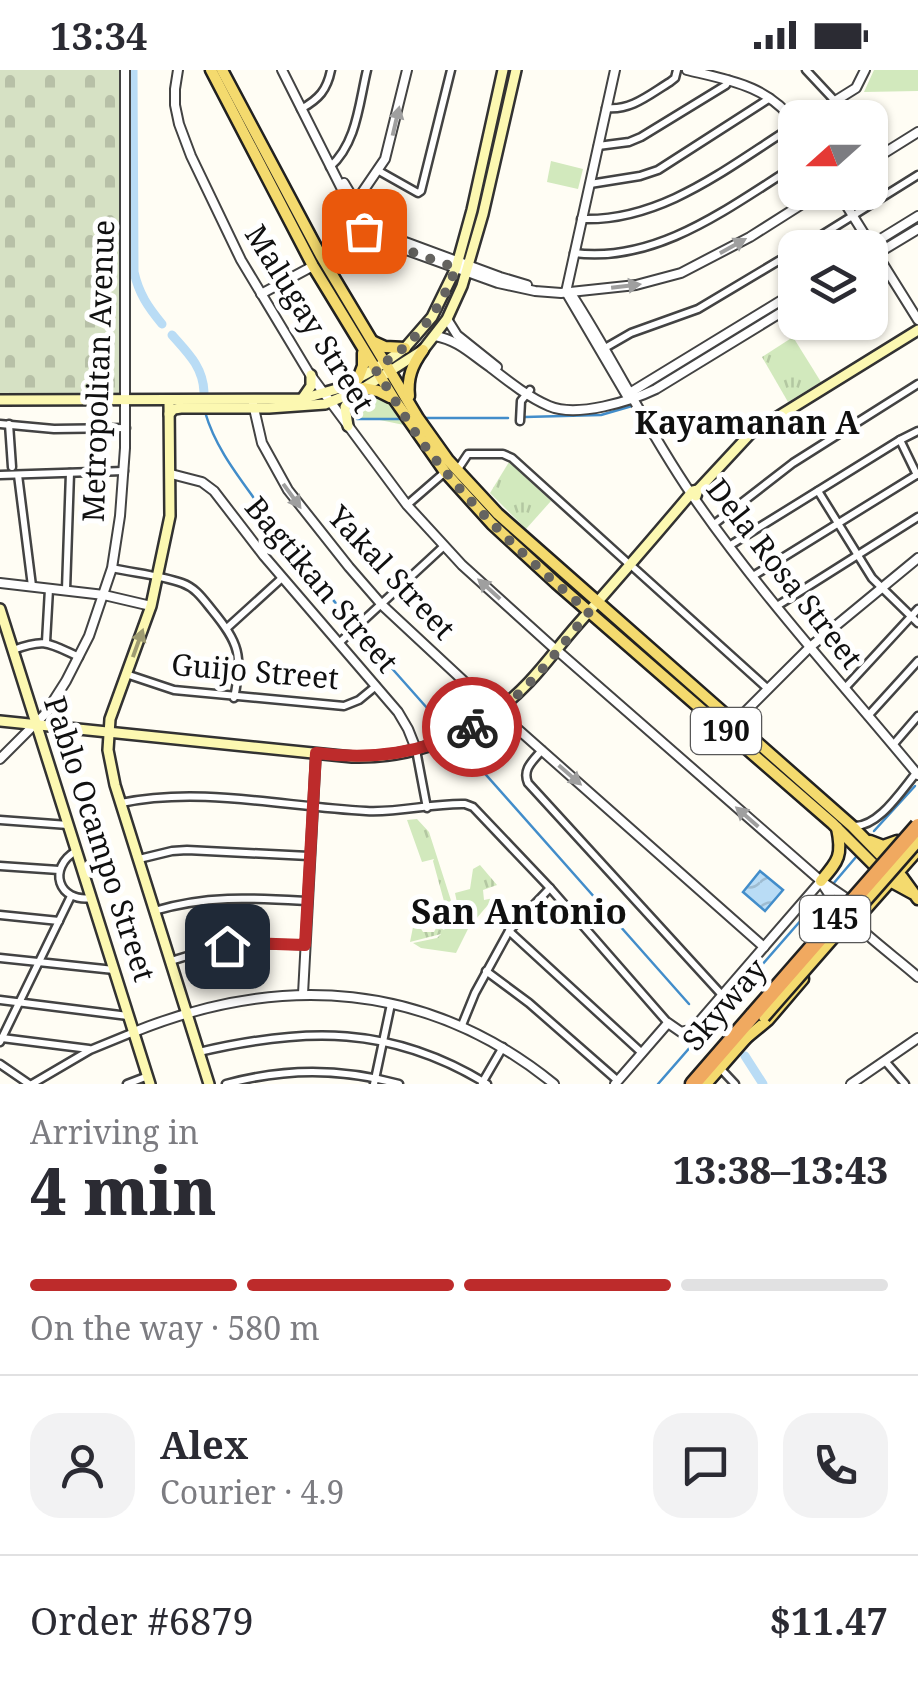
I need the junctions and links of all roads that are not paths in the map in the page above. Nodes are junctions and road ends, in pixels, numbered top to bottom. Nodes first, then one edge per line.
1 (125, 70) edge
2 (178, 70) edge
3 (211, 70) edge
4 (222, 70) edge
5 (284, 70) edge
6 (330, 70) edge
7 (367, 70) edge
8 (407, 70) edge
9 (451, 70) edge
10 (503, 70) edge
11 (516, 70) edge
12 (615, 70) edge
13 (677, 70) edge
14 (687, 70) edge
15 (806, 70) edge
16 (865, 70) edge
17 (729, 80) junction
18 (771, 98) junction
19 (833, 100) edge
20 (838, 100) edge
21 (778, 105) edge
22 (302, 108) junction
23 (606, 108) junction
24 (918, 132) edge
25 (778, 135) edge
26 (598, 146) junction
27 (888, 151) edge
28 (332, 166) junction
29 (379, 171) junction
30 (918, 175) edge
31 (778, 177) edge
32 (590, 184) junction
33 (357, 200) junction
34 (792, 210) edge
35 (848, 210) edge
36 (852, 216) junction
37 (918, 216) edge
38 (582, 219) junction
39 (918, 229) edge
40 (367, 230) junction
41 (829, 230) edge
42 (859, 230) edge
43 (888, 234) edge
44 (384, 242) junction
45 (360, 246) junction
46 (888, 247) edge
47 (574, 253) junction
48 (321, 256) junction
49 (778, 261) edge
50 (457, 265) junction
51 (313, 266) junction
52 (328, 268) junction
53 (468, 269) junction
54 (888, 277) edge
55 (567, 291) junction
56 (261, 294) junction
57 (778, 303) edge
58 (778, 314) edge
59 (446, 320) junction
60 (918, 320) edge
61 (918, 330) edge
62 (435, 336) junction
63 (368, 344) junction
64 (406, 348) junction
65 (604, 348) junction
66 (423, 350) junction
67 (383, 370) junction
68 (313, 378) junction
69 (918, 384) edge
70 (358, 386) junction
71 (340, 388) junction
72 (526, 395) junction
73 (302, 398) junction
74 (328, 398) junction
75 (394, 399) junction
76 (0, 400) edge
77 (126, 400) junction
78 (168, 400) junction
79 (631, 401) junction
80 (253, 404) junction
81 (412, 407) junction
82 (181, 408) junction
83 (169, 414) junction
84 (520, 421) dead end
85 (5, 424) edge
86 (348, 426) junction
87 (126, 428) junction
88 (918, 430) edge
89 (900, 440) junction
90 (12, 467) dead end
91 (124, 471) junction
92 (451, 471) junction
93 (70, 473) junction
94 (170, 474) junction
95 (0, 475) edge
96 (18, 475) junction
97 (918, 475) edge
98 (818, 490) junction
99 (694, 494) junction
100 (407, 505) junction
101 (918, 516) edge
102 (837, 523) junction
103 (713, 525) junction
104 (444, 546) junction
105 (729, 546) junction
106 (856, 556) junction
107 (918, 558) edge
108 (632, 567) junction
109 (112, 568) junction
110 (753, 576) junction
111 (158, 578) junction
112 (282, 578) junction
113 (0, 583) edge
114 (32, 586) junction
115 (49, 588) junction
116 (880, 588) junction
117 (66, 590) junction
118 (104, 595) junction
119 (382, 605) junction
120 (151, 606) junction
121 (777, 606) junction
122 (0, 608) edge
123 (918, 608) edge
124 (595, 609) junction
125 (910, 617) junction
126 (918, 624) edge
127 (227, 628) junction
128 (46, 642) junction
129 (339, 643) junction
130 (810, 647) junction
131 (13, 650) junction
132 (557, 652) junction
133 (80, 657) junction
134 (918, 661) edge
135 (126, 674) junction
136 (376, 686) junction
137 (845, 688) junction
138 (768, 689) junction
139 (234, 698) junction
140 (497, 710) junction
141 (868, 716) junction
142 (918, 716) edge
143 (0, 720) edge
144 (734, 722) junction
145 (36, 724) junction
146 (108, 731) junction
147 (893, 745) junction
148 (416, 749) junction
149 (542, 750) junction
150 (316, 753) junction
151 (0, 758) edge
152 (917, 773) edge
153 (121, 802) junction
154 (312, 808) junction
155 (427, 808) junction
156 (918, 816) edge
157 (0, 820) edge
158 (68, 825) junction
159 (918, 825) edge
160 (852, 826) junction
161 (837, 828) junction
162 (865, 839) junction
163 (918, 840) edge
164 (897, 841) junction
165 (918, 850) edge
166 (76, 851) junction
167 (309, 856) junction
168 (139, 860) junction
169 (879, 862) junction
170 (0, 866) edge
171 (60, 870) junction
172 (894, 877) junction
173 (821, 882) junction
174 (550, 888) junction
175 (71, 896) junction
176 (915, 896) edge
177 (92, 898) junction
178 (306, 902) junction
179 (844, 903) junction
180 (154, 910) junction
181 (863, 912) junction
182 (0, 915) edge
183 (60, 921) junction
184 (854, 922) junction
185 (509, 931) junction
186 (305, 945) junction
187 (764, 947) junction
188 (0, 958) edge
189 (170, 961) junction
190 (38, 962) junction
191 (115, 970) junction
192 (486, 972) junction
193 (918, 977) edge
194 (303, 994) junction
195 (722, 995) junction
196 (0, 1000) edge
197 (18, 1002) junction
198 (390, 1004) junction
199 (186, 1014) junction
200 (758, 1015) junction
201 (129, 1016) junction
202 (668, 1023) junction
203 (462, 1025) junction
204 (134, 1032) junction
205 (740, 1035) junction
206 (918, 1038) edge
207 (1, 1040) edge
208 (382, 1042) junction
209 (504, 1048) junction
210 (90, 1050) junction
211 (198, 1052) junction
212 (642, 1052) junction
213 (885, 1060) junction
214 (0, 1064) edge
215 (720, 1068) junction
216 (149, 1080) edge
217 (374, 1081) edge
218 (484, 1083) edge
219 (616, 1083) edge
220 (695, 1083) edge
221 (30, 1084) edge
222 (126, 1084) edge
223 (209, 1084) edge
224 (226, 1084) edge
225 (399, 1084) edge
226 (554, 1084) edge
227 (735, 1084) edge
228 (851, 1084) edge
229 (905, 1084) edge

1 - 77 street, Metropolitan Avenue
2 - 56 street, Malugay Street
3 - 51 main road, 190
4 - 48 main road, 190
5 - 22 street
6 - 22 street
7 - 28 street
29 -> 8 street
9 - 29 street
10 - 50 main road
11 - 53 main road
12 - 23 street
13 - 23 street
14 - 17 street
15 - 19 street
16 - 20 street
17 - 18 street
17 - 26 street
18 - 21 street
18 - 32 street
22 - 28 street
23 - 26 street
24 - 27 street
25 - 38 street
26 - 32 street
28 - 33 street
28 - 40 street
29 - 33 street
30 - 36 street
31 - 47 street
32 - 38 street
33 - 40 street
55 -> 34 street
35 - 36 street
36 - 41 street
36 - 42 street
37 - 43 street
38 - 47 street
39 - 46 street
40 - 44 street
40 - 45 street
40 - 48 street
40 - 50 street
44 - 45 street
44 - 50 street
45 - 52 street
47 - 55 street
48 - 52 main road, 190
49 - 65 street
50 - 53 street
50 - 64 main road
51 - 56 street
51 - 63 main road, 190
52 - 63 main road, 190
53 - 55 street
53 - 59 main road
54 - 60 street
55 - 65 street, Dela Rosa Street
55 - 79 street, Dela Rosa Street
56 - 68 street, Malugay Street
57 - 79 street
58 - 79 street
59 - 62 main road
59 - 72 street
61 - 99 main road
62 - 66 main road
62 - 72 street
63 - 64 main road
63 - 67 main road, 190
63 - 70 main road
64 - 67 main road
65 - 79 street, Dela Rosa Street
66 - 67 main road
66 - 81 main road
67 - 70 main road
67 - 75 main road, 190
67 - 81 main road, 190
68 - 71 main road
68 - 73 main road
68 - 74 street, Malugay Street
69 - 103 street
70 - 71 main road
70 - 74 main road
70 - 75 main road
70 - 86 main road
71 - 74 main road
72 - 79 street
72 - 84 street
73 - 74 main road
73 - 80 main road
74 - 80 main road
74 - 86 street, Malugay Street
75 - 92 main road, 190
76 - 77 main road
77 - 78 main road
77 - 87 street, Metropolitan Avenue
78 - 80 main road
78 - 82 main road
78 - 83 main road
79 - 99 street, Dela Rosa Street
80 - 82 main road
80 -> 119 street, Yakal Street
81 - 92 main road, 190
82 - 83 main road
83 - 94 main road
85 - 87 street
85 - 90 street
86 - 100 street, Malugay Street
87 - 91 street, Metropolitan Avenue
88 - 89 street
89 - 97 street
89 - 98 street
91 - 93 street
91 - 109 street, Metropolitan Avenue
92 - 100 street
92 - 108 street
92 - 124 main road, 190
93 - 96 street
93 - 117 street
94 - 111 main road
94 - 112 street, Bagtikan Street
95 - 96 street
96 - 114 street
97 - 102 street
98 - 102 street
98 - 105 street
99 - 103 street, Dela Rosa Street
99 - 108 main road
100 - 104 street, Malugay Street
101 - 106 street
102 - 106 street
102 - 110 street
103 - 105 street, Dela Rosa Street
104 - 119 street
132 -> 104 street, Malugay Street
105 - 110 street, Dela Rosa Street
106 - 116 street
106 - 121 street
107 - 116 street
108 - 124 main road
108 - 138 street
109 - 111 street
109 - 118 street, Metropolitan Avenue
110 - 121 street, Dela Rosa Street
111 - 120 main road
111 - 127 street
112 - 127 street
112 - 129 street, Bagtikan Street
113 - 114 street
114 - 115 street
115 - 117 street
115 - 128 street
116 - 125 street
116 - 130 street
117 - 118 street
118 - 120 street
118 - 133 street, Metropolitan Avenue
119 - 129 street
119 - 140 street, Yakal Street
135 -> 120 main road
121 - 130 street, Dela Rosa Street
122 - 131 main road, Pablo Ocampo Street
123 - 125 street
124 - 132 main road
124 - 144 main road, 190
124 - 161 main road, 190
125 - 126 street
125 - 137 street
127 - 139 street
128 - 131 street
128 - 133 street
129 - 136 street, Bagtikan Street
130 - 137 street, Dela Rosa Street
130 - 138 street
131 - 145 main road, Pablo Ocampo Street
132 - 140 main road
173 -> 132 street, Malugay Street
133 - 145 street, Metropolitan Avenue
134 - 141 street
135 - 139 street, Guijo Street
135 - 146 main road
136 - 139 street, Guijo Street
136 - 148 street, Bagtikan Street
137 - 141 street, Dela Rosa Street
138 - 144 street
140 - 148 main road
140 - 149 street, Yakal Street
141 - 147 street, Dela Rosa Street
142 - 147 street
143 - 145 main road
144 - 160 main road, 190
145 - 146 main road
145 - 151 street, Metropolitan Avenue
145 - 158 main road, Pablo Ocampo Street
146 - 150 main road
146 - 153 main road
147 - 152 street, Dela Rosa Street
148 - 150 main road
148 - 155 street, Bagtikan Street
149 -> 187 street, Yakal Street
149 - 195 street
150 - 154 street
152 - 160 street
153 - 154 street
153 - 168 main road
154 - 155 street
154 - 167 street
155 - 174 street
156 - 164 main road
157 - 158 street
158 - 166 main road, Pablo Ocampo Street
159 - 200 main road, 145, bridge
159 - 220 highway, Skyway, bridge
160 - 162 main road, 190
161 - 169 main road, 190
161 - 173 main road
162 - 164 main road
162 - 169 main road, 190
163 - 200 main road, 145, bridge
163 - 220 highway, Skyway, bridge
164 - 169 main road
165 - 172 main road
166 - 171 street
166 - 177 main road, Pablo Ocampo Street
167 - 168 street
167 - 178 street
168 - 180 main road
169 - 172 main road, 190
169 - 179 main road
170 - 171 street
171 - 175 street
172 - 176 main road, 190
172 - 181 main road
173 - 179 street, Malugay Street
173 - 187 street
174 - 185 street
174 - 202 street
175 - 177 street
175 - 183 street
177 - 191 main road, Pablo Ocampo Street
178 - 180 street
178 - 186 street
179 - 181 street, Malugay Street
179 - 184 street, Malugay Street
179 - 205 main road
180 - 189 main road
181 - 184 main road
182 - 183 street
183 - 190 street
184 - 193 street, Malugay Street
184 - 205 main road
185 - 192 street
185 - 212 street
186 - 189 street
186 - 194 street
187 - 195 street
188 - 190 street
189 - 199 main road
190 - 191 street
190 - 197 street
191 - 201 main road, Pablo Ocampo Street
192 - 203 street
192 - 219 street
194 - 198 street
194 - 199 street
195 - 202 street
196 - 197 street
197 - 201 street
197 - 207 street
198 - 203 street
198 - 208 street
199 - 204 street
199 - 211 main road
200 - 205 main road, 145
201 - 204 main road, Pablo Ocampo Street
202 - 212 street
203 - 209 street
204 - 210 street
204 - 216 main road, Pablo Ocampo Street
205 - 215 main road, 145
205 - 220 main road, 145
206 - 213 street
207 - 210 street
208 - 211 street
208 - 217 street
208 - 218 street
209 - 218 street
209 - 226 street
210 - 221 street
211 - 223 main road
212 - 219 street
213 - 228 street
213 - 229 street
214 - 221 street
215 - 220 main road, 145
215 - 227 street
216 - 222 street
217 - 224 street
217 - 225 street

